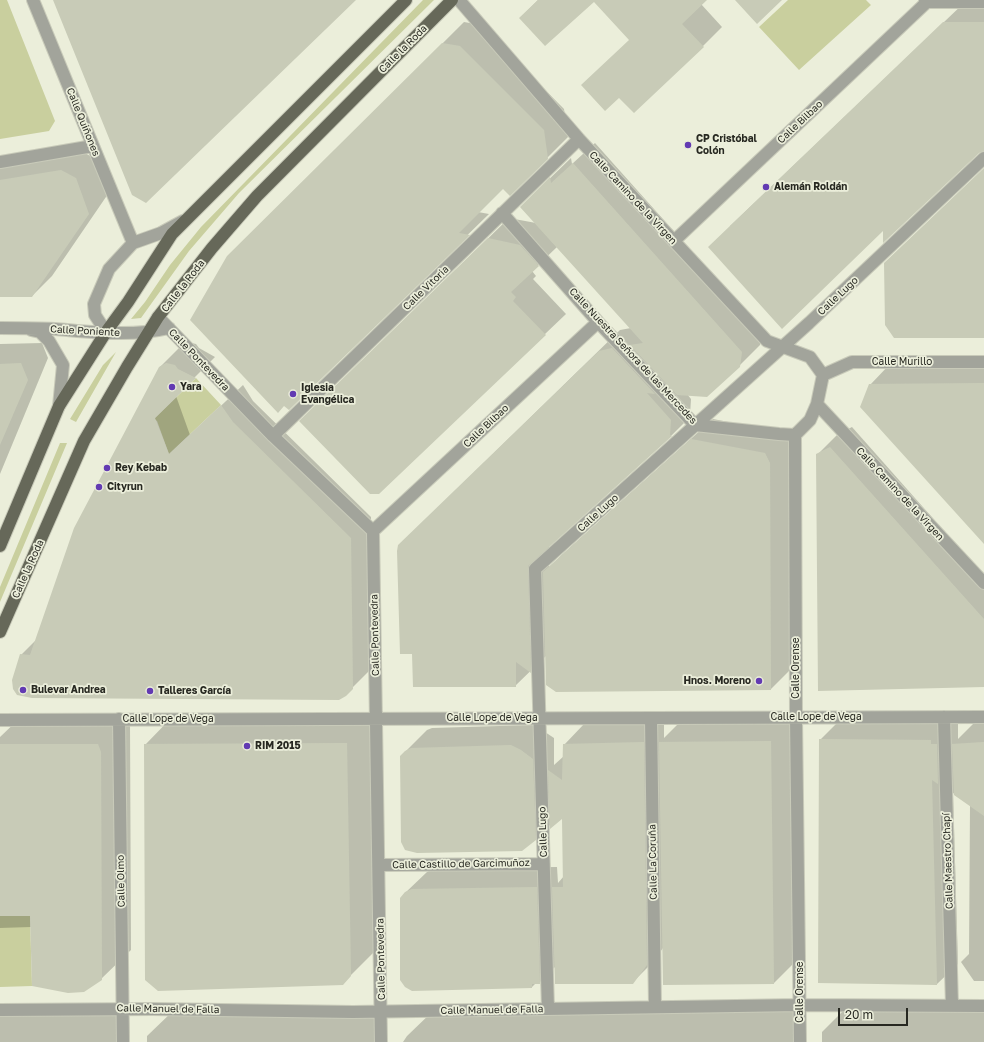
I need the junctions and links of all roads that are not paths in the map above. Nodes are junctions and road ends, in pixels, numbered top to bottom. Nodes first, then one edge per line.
1 (34, 0) edge
2 (406, 0) edge
3 (452, 0) edge
4 (459, 0) edge
5 (926, 1) edge
6 (984, 2) edge
7 (579, 139) junction
8 (93, 146) junction
9 (984, 158) edge
10 (0, 162) edge
11 (502, 213) junction
12 (186, 220) junction
13 (674, 241) junction
14 (133, 243) junction
15 (158, 317) junction
16 (598, 322) junction
17 (0, 328) edge
18 (20, 328) junction
19 (169, 328) junction
20 (106, 332) junction
21 (149, 332) junction
22 (782, 347) junction
23 (984, 362) edge
24 (823, 375) junction
25 (817, 404) junction
26 (59, 406) junction
27 (695, 425) junction
28 (795, 435) junction
29 (274, 436) junction
30 (373, 530) junction
31 (0, 546) edge
32 (984, 583) edge
33 (0, 632) edge
34 (796, 717) junction
35 (944, 717) junction
36 (984, 717) edge
37 (377, 718) junction
38 (540, 718) junction
39 (651, 718) junction
40 (120, 719) junction
41 (0, 720) edge
42 (543, 864) junction
43 (379, 865) junction
44 (800, 1005) junction
45 (952, 1006) junction
46 (984, 1006) edge
47 (655, 1007) junction
48 (123, 1009) junction
49 (548, 1009) junction
50 (0, 1010) edge
51 (381, 1011) junction
52 (123, 1042) edge
53 (382, 1042) edge
54 (800, 1042) edge

1 - 8 street, Calle Quiñones
2 - 12 main road
3 - 15 main road, Calle la Roda
4 - 7 street, Calle Camino de la Virgen
5 - 6 street
5 - 13 street, Calle Bilbao
7 - 11 street, Calle Vitoria
7 - 13 street, Calle Camino de la Virgen
8 - 10 street
8 - 14 street, Calle Quiñones
9 - 22 street, Calle Lugo
11 - 16 street, Calle Nuestra Señora de las Mercedes
11 - 29 street, Calle Vitoria
12 - 14 street
12 - 20 main road
13 - 22 street, Calle Camino de la Virgen
14 - 20 street
15 - 19 street, Calle Pontevedra
15 - 21 main road, Calle la Roda
16 - 27 street, Calle Nuestra Señora de las Mercedes
16 - 30 street, Calle Bilbao
17 - 18 street, Calle Poniente
18 - 20 street, Calle Poniente
18 - 26 street, Calle Poniente
19 - 21 street, Calle Poniente
19 - 29 street, Calle Pontevedra
20 - 21 street, Calle Poniente
20 - 26 main road
21 - 33 main road, Calle la Roda
22 - 24 street, Calle Camino de la Virgen
22 - 27 street, Calle Lugo
23 - 24 street, Calle Murillo
24 - 25 street
25 - 28 street
25 - 32 street, Calle Camino de la Virgen
26 - 31 main road
27 - 28 street, Calle Nuestra Señora de las Mercedes
27 - 38 street, Calle Lugo
28 - 34 street, Calle Orense
29 - 30 street, Calle Pontevedra
30 - 37 street, Calle Pontevedra
34 - 35 street, Calle Lope de Vega
34 - 39 street, Calle Lope de Vega
34 - 44 street, Calle Orense
35 - 36 street, Calle Lope de Vega
35 - 45 street, Calle Maestro Chapí
37 - 38 street, Calle Lope de Vega
37 - 40 street, Calle Lope de Vega
37 - 43 street, Calle Pontevedra
38 - 39 street, Calle Lope de Vega
38 - 42 street, Calle Lugo
39 - 47 street, Calle La Coruña
40 - 41 street, Calle Lope de Vega
40 - 48 street, Calle Olmo
42 - 43 street, Calle Castillo de Garcimuñoz
42 - 49 street, Calle Lugo
43 - 51 street, Calle Pontevedra
44 - 45 street, Calle Manuel de Falla
44 - 47 street, Calle Manuel de Falla
44 - 54 street, Calle Orense
45 - 46 street, Calle Manuel de Falla
47 - 49 street, Calle Manuel de Falla
48 - 50 street, Calle Manuel de Falla
48 - 51 street, Calle Manuel de Falla
48 - 52 street, Calle Olmo
49 - 51 street, Calle Manuel de Falla
51 - 53 street, Calle Pontevedra

